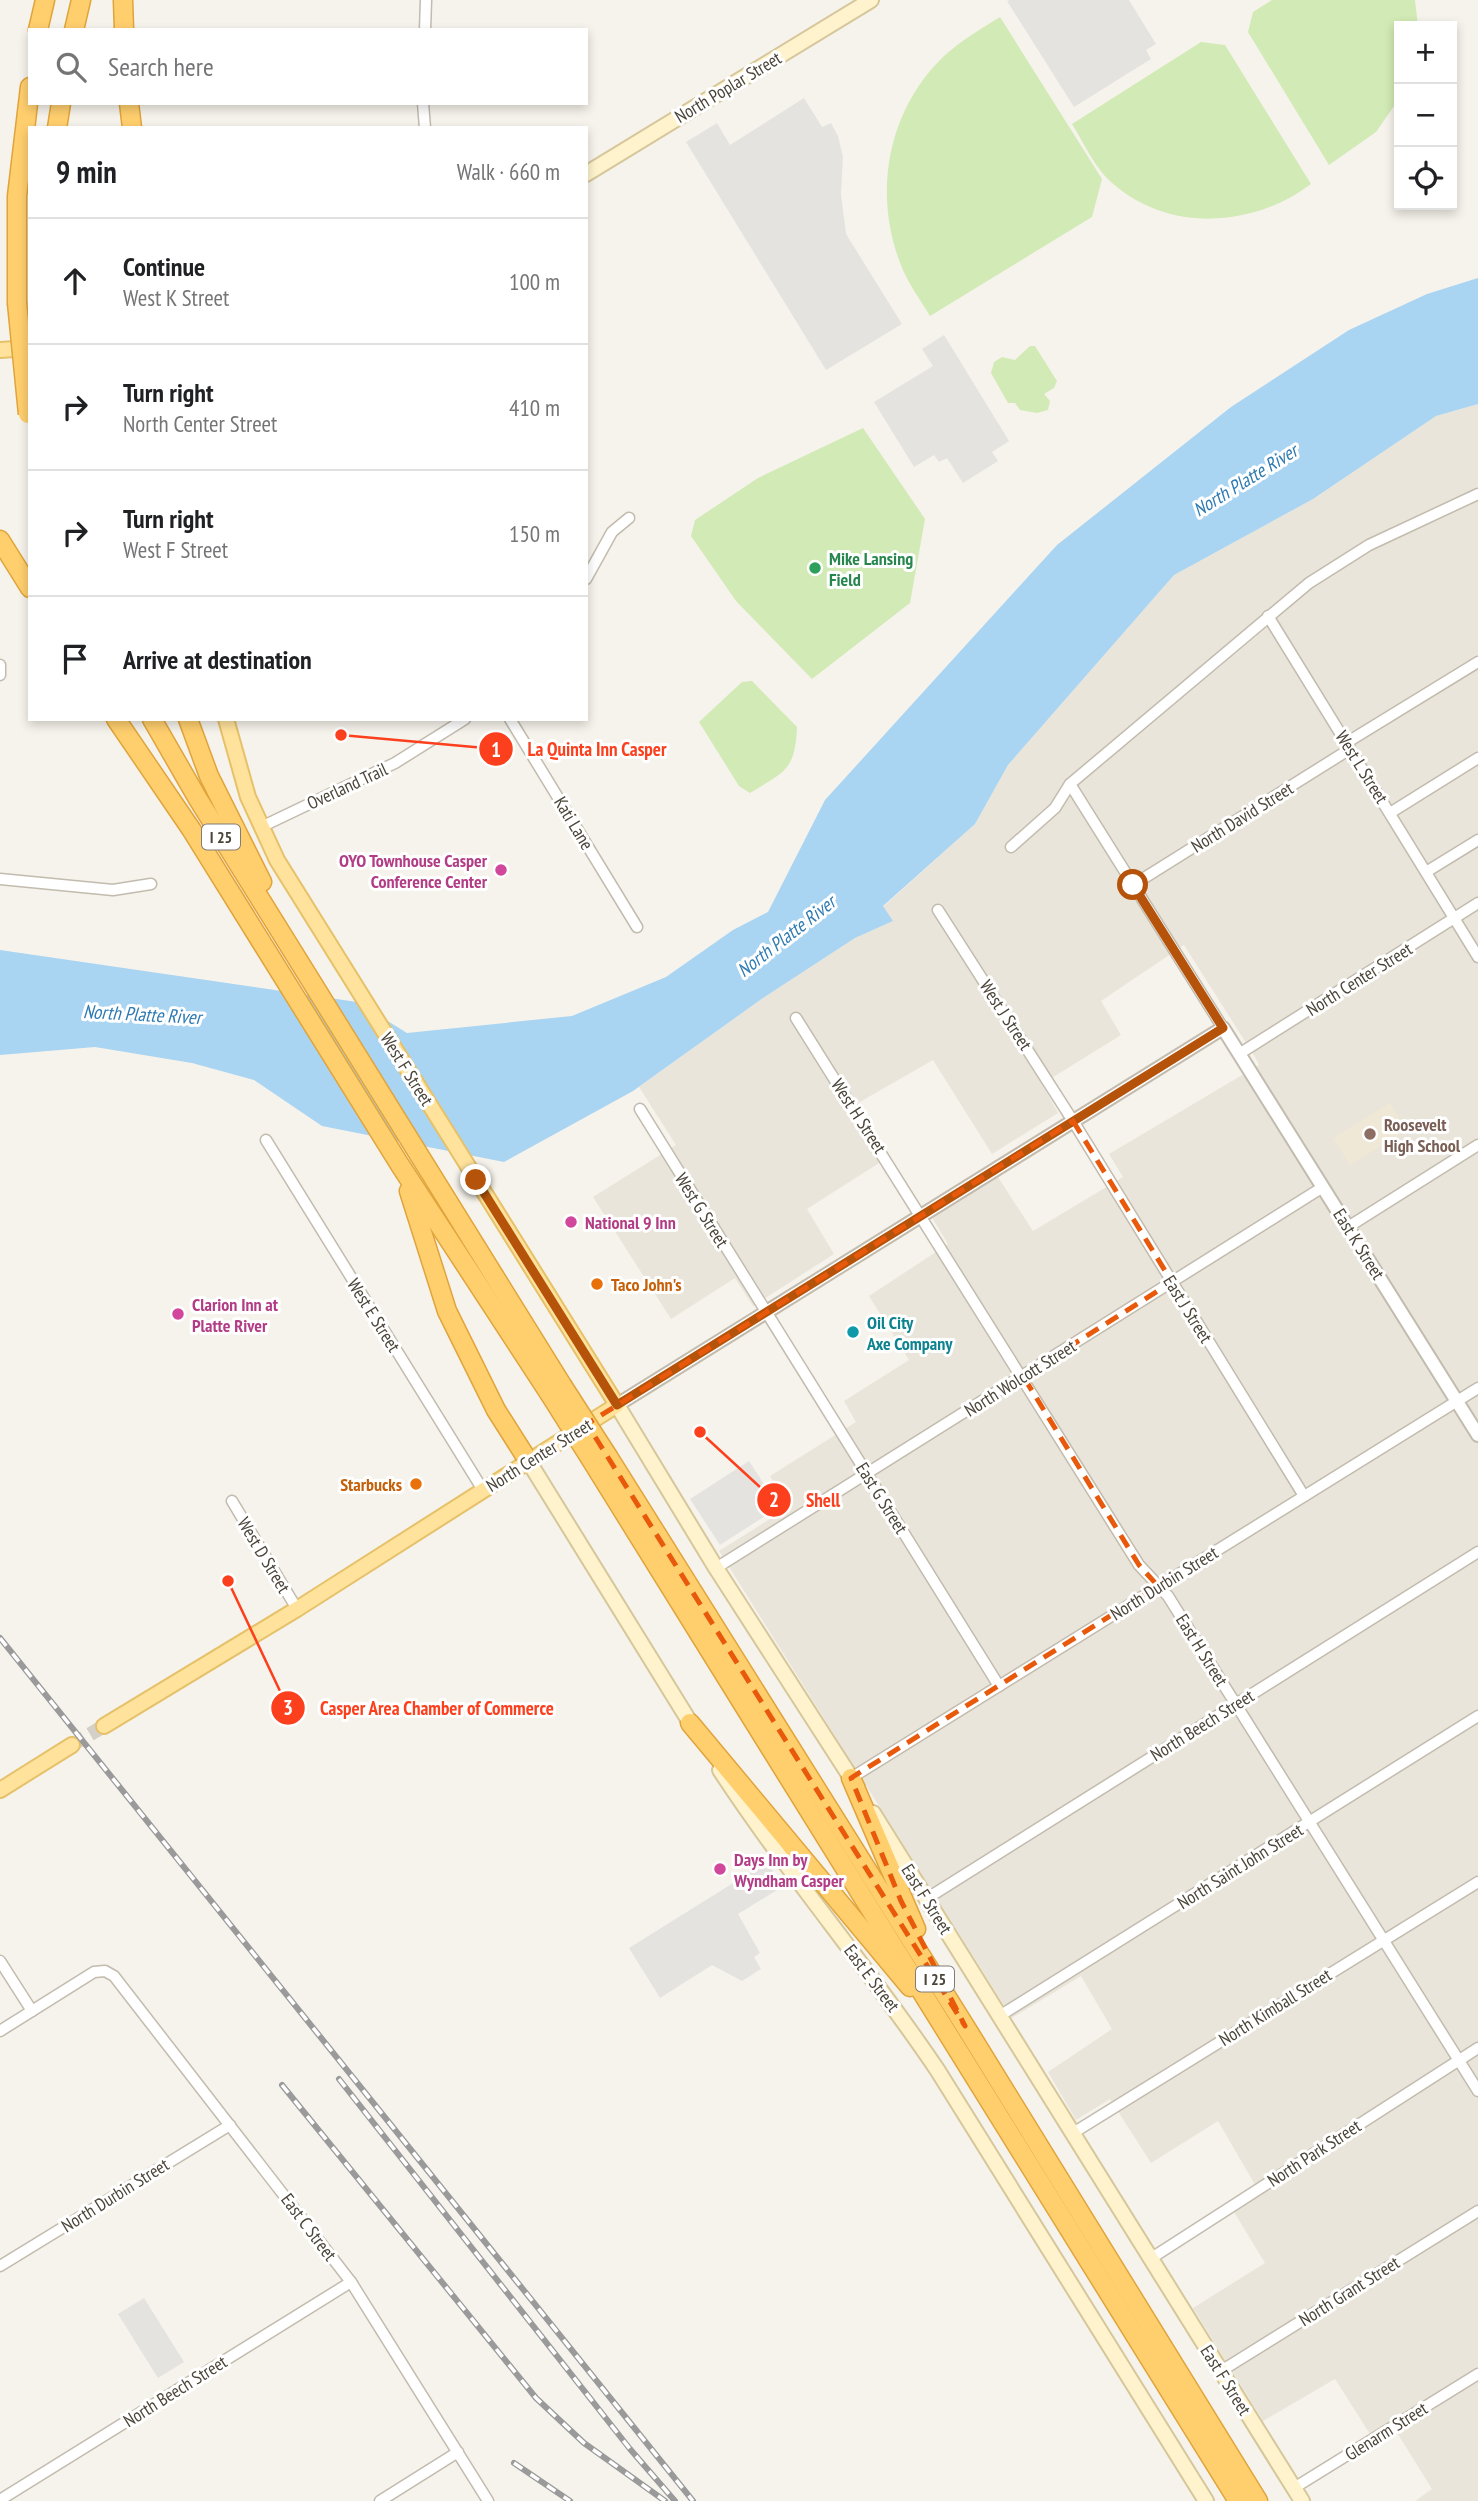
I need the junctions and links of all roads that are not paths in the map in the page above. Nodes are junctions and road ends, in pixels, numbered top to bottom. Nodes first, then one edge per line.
1 (46, 0) edge
2 (81, 0) edge
3 (123, 0) edge
4 (426, 0) edge
5 (871, 0) edge
6 (39, 28) edge
7 (74, 28) edge
8 (124, 28) edge
9 (425, 28) edge
10 (28, 104) edge
11 (61, 105) edge
12 (129, 105) edge
13 (424, 105) edge
14 (57, 126) edge
15 (132, 126) edge
16 (425, 126) edge
17 (588, 173) edge
18 (28, 348) edge
19 (0, 350) edge
20 (28, 408) edge
21 (1478, 494) edge
22 (629, 519) dead end
23 (0, 540) edge
24 (588, 575) edge
25 (28, 585) edge
26 (1268, 616) junction
27 (1478, 663) edge
28 (0, 665) edge
29 (0, 675) edge
30 (117, 721) edge
31 (133, 721) edge
32 (153, 721) edge
33 (189, 721) edge
34 (226, 721) edge
35 (462, 721) edge
36 (511, 721) edge
37 (1348, 746) junction
38 (1478, 758) edge
39 (1070, 784) junction
40 (1390, 813) junction
41 (261, 827) junction
42 (191, 829) junction
43 (1478, 839) edge
44 (1011, 847) dead end
45 (1426, 872) junction
46 (0, 878) edge
47 (151, 884) dead end
48 (1133, 885) junction
49 (1478, 903) edge
50 (938, 910) dead end
51 (1454, 919) junction
52 (637, 927) dead end
53 (294, 952) junction
54 (1478, 957) edge
55 (796, 1018) dead end
56 (1223, 1028) junction
57 (1240, 1054) junction
58 (640, 1109) dead end
59 (1073, 1121) junction
60 (266, 1140) dead end
61 (1478, 1145) edge
62 (400, 1165) junction
63 (1323, 1187) junction
64 (921, 1214) junction
65 (1348, 1227) junction
66 (1172, 1282) junction
67 (764, 1311) junction
68 (1023, 1376) junction
69 (1478, 1388) edge
70 (556, 1389) junction
71 (1457, 1401) junction
72 (617, 1405) junction
73 (1478, 1435) edge
74 (529, 1462) junction
75 (866, 1474) junction
76 (483, 1490) junction
77 (1304, 1496) junction
78 (232, 1500) dead end
79 (1478, 1552) edge
80 (716, 1568) junction
81 (1158, 1586) junction
82 (297, 1609) junction
83 (999, 1686) junction
84 (1236, 1703) junction
85 (1478, 1716) edge
86 (690, 1724) junction
87 (104, 1726) tunnel mouth
88 (72, 1745) tunnel mouth
89 (851, 1778) junction
90 (0, 1790) edge
91 (1310, 1822) junction
92 (1478, 1882) edge
93 (926, 1899) junction
94 (1383, 1941) junction
95 (0, 1961) edge
96 (32, 2011) junction
97 (1001, 2015) junction
98 (0, 2031) edge
99 (958, 2031) junction
100 (1478, 2048) edge
101 (1458, 2060) junction
102 (1478, 2091) edge
103 (230, 2125) junction
104 (1073, 2133) junction
105 (1478, 2211) edge
106 (1150, 2259) junction
107 (0, 2266) edge
108 (351, 2282) junction
109 (1221, 2371) junction
110 (1478, 2374) edge
111 (1191, 2408) junction
112 (458, 2452) junction
113 (1298, 2495) edge
114 (0, 2500) edge
115 (380, 2501) edge
116 (488, 2501) edge
117 (1206, 2501) edge
118 (1229, 2501) edge
119 (1237, 2501) edge
120 (1258, 2501) edge
121 (1268, 2501) edge

1 - 6 highway
2 - 7 highway
3 - 8 highway
4 - 9 street
5 - 17 main road, North Poplar Street
10 - 20 highway, bridge
11 - 14 highway
12 - 15 highway
13 - 16 street
18 - 19 main road
21 - 26 street
22 - 24 street
23 - 25 highway
26 - 37 street, West L Street
26 - 39 street
27 - 37 street, North David Street
28 - 29 street
30 - 42 highway
31 - 42 highway, I 25
32 - 53 highway, I 25
33 - 53 highway
34 - 41 main road, West F Street
35 - 41 street, Overland Trail
36 - 52 street, Kati Lane
37 - 40 street, West L Street
37 - 48 street, North David Street
38 - 40 street
39 - 44 street
39 - 48 street
40 - 45 street, West L Street
41 - 72 main road, West F Street
42 - 62 highway, I 25
43 - 45 street
45 - 51 street, West L Street
46 - 47 street
48 - 56 street
49 - 51 street, North Center Street
50 - 59 street, West J Street
51 - 54 street, West L Street
51 - 57 street, North Center Street
53 - 70 highway, I 25
55 - 64 street, West H Street
56 - 57 street, East K Street
56 - 59 street, North Center Street
57 - 63 street, East K Street
58 - 67 street, West G Street
59 - 64 street, North Center Street
59 - 66 street, East J Street
60 - 76 street, West E Street
61 - 65 street
62 - 70 highway, I 25
62 - 74 highway
63 - 65 street, East K Street
63 - 66 street, North Wolcott Street
64 - 67 street, North Center Street
64 - 68 street, East H Street
65 - 71 street, East K Street
66 - 68 street, North Wolcott Street
66 - 77 street, East J Street
67 - 72 street, North Center Street
67 - 75 street, East G Street
68 - 75 street, North Wolcott Street
68 - 81 street, East H Street
69 - 71 street, North Durbin Street
70 - 99 highway, I 25, bridge
71 - 73 street, East K Street
71 - 77 street, North Durbin Street
72 - 74 main road, North Center Street
72 - 80 main road, East F Street
74 - 76 main road, North Center Street
74 - 86 main road, East E Street
75 - 80 street, North Wolcott Street
75 - 83 street, East G Street
76 - 82 main road, North Center Street
77 - 81 street, North Durbin Street
78 - 82 street, West D Street
79 - 84 street, North Beech Street
80 - 89 main road, East F Street
81 - 83 street, North Durbin Street
81 - 84 street, East H Street
82 - 87 main road, North Center Street
83 - 89 street, North Durbin Street
84 - 91 street, East H Street
84 - 93 street, North Beech Street
85 - 91 street, North Saint John Street
86 - 99 highway
86 - 117 main road, East E Street
88 - 90 main road
89 - 93 main road, East F Street
89 - 99 highway
91 - 94 street, East H Street
91 - 97 street, North Saint John Street
92 - 94 street, North Kimball Street
93 - 97 main road, East F Street
94 - 101 street, East H Street
94 - 104 street, North Kimball Street
95 - 96 street
96 - 98 street
96 - 103 street, East C Street
97 - 104 main road, East F Street
99 - 111 highway, I 25
100 - 101 street, North Park Street
101 - 102 street, East H Street
101 - 106 street, North Park Street
103 - 107 street, North Durbin Street
103 - 108 street, East C Street
104 - 106 main road, East F Street
105 - 109 street, North Grant Street
106 - 109 main road, East F Street
108 - 112 street, East C Street
108 - 114 street, North Beech Street
109 - 113 main road, East F Street
110 - 113 street, Glenarm Street
111 - 118 highway
111 - 119 highway, I 25
111 - 120 highway, I 25
111 - 121 highway
112 - 115 street
112 - 116 street, East C Street

